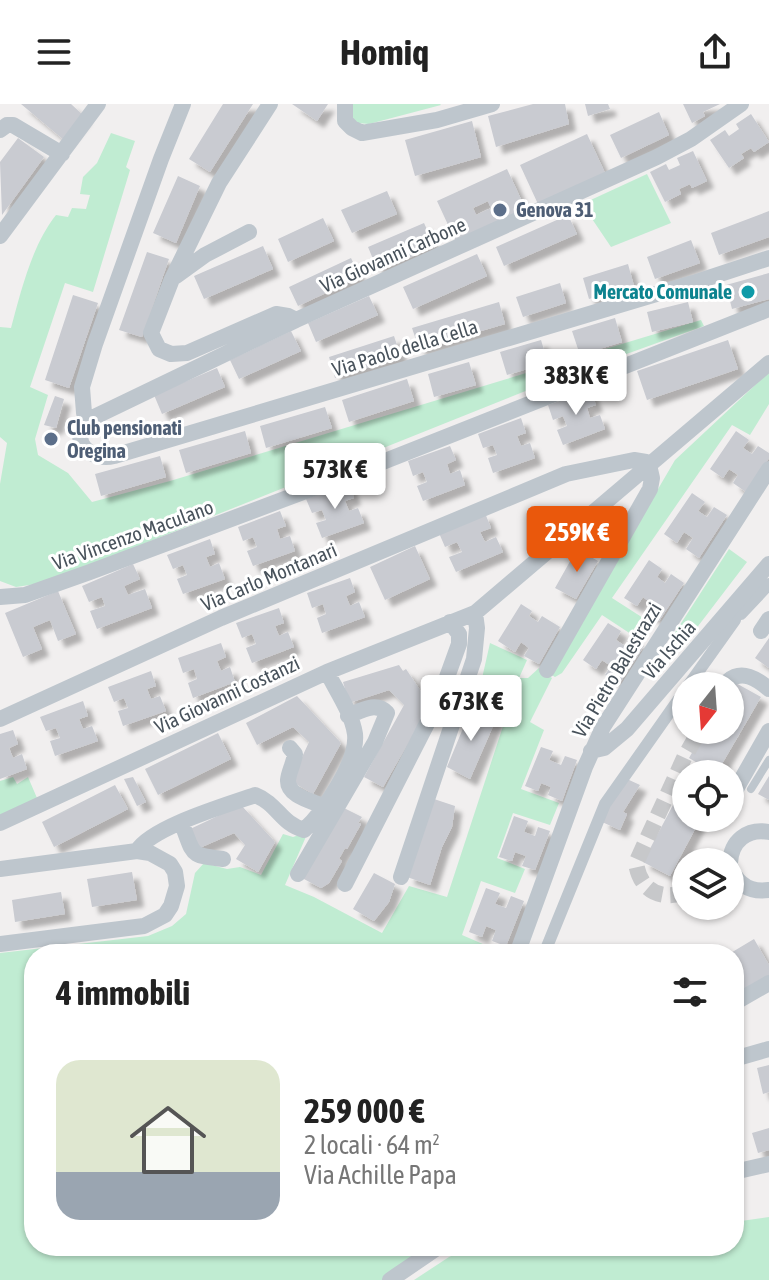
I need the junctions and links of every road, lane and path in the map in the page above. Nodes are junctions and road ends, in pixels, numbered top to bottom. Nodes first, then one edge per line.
1 (98, 104) edge
2 (183, 104) edge
3 (270, 104) edge
4 (345, 104) edge
5 (492, 104) edge
6 (741, 104) edge
7 (0, 130) edge
8 (62, 154) junction
9 (249, 232) dead end
10 (0, 236) edge
11 (769, 258) edge
12 (172, 279) junction
13 (769, 309) edge
14 (296, 320) junction
15 (769, 363) edge
16 (88, 420) junction
17 (649, 465) junction
18 (769, 469) edge
19 (769, 564) edge
20 (769, 584) edge
21 (0, 597) edge
22 (475, 613) junction
23 (450, 622) junction
24 (547, 670) dead end
25 (327, 672) junction
26 (698, 672) edge
27 (744, 676) edge
28 (769, 689) edge
29 (672, 708) edge
30 (348, 716) junction
31 (0, 719) edge
32 (769, 731) edge
33 (290, 748) dead end
34 (591, 751) junction
35 (769, 760) edge
36 (744, 787) edge
37 (744, 788) edge
38 (323, 806) junction
39 (181, 822) junction
40 (0, 823) edge
41 (769, 832) edge
42 (734, 848) edge
43 (137, 851) junction
44 (223, 859) dead end
45 (0, 869) edge
46 (298, 874) dead end
47 (401, 877) dead end
48 (345, 884) dead end
49 (744, 886) edge
50 (769, 890) edge
51 (0, 944) edge
52 (521, 944) edge
53 (548, 944) edge
54 (769, 983) edge
55 (744, 997) edge
56 (769, 1049) edge
57 (744, 1056) edge
58 (769, 1164) edge
59 (744, 1174) edge
60 (425, 1256) edge
61 (390, 1280) edge

1 - 8 street
2 - 16 street, Via Paolo della Cella
3 - 12 street
4 - 5 street
6 - 14 street, Via Giovanni Carbone
7 - 8 street
8 - 10 street
9 - 12 street
11 - 16 street, Via Paolo della Cella
12 - 14 street
13 - 21 street, Via Vincenzo Maculano
14 - 16 street, Via Giovanni Carbone
15 - 17 street
17 - 22 street
17 - 24 street
17 - 31 street, Via Carlo Montanari
18 - 34 street, Via Pietro Balestrazzi
19 - 34 street, Via Ischia
20 - 26 street
22 - 23 street, Via Giovanni Costanzi
22 - 47 street
23 - 25 street, Via Giovanni Costanzi
23 - 48 street
25 - 30 street
25 - 40 street, Via Giovanni Costanzi
27 - 28 street
29 - 53 street
30 - 38 street
30 - 46 street
32 - 36 street
33 - 38 street
34 - 52 street, Via Pietro Balestrazzi
35 - 37 lane
38 - 39 street
39 - 43 street
39 - 44 street
41 - 42 street
43 - 45 street
43 - 51 street
49 - 50 street
54 - 55 street
56 - 57 street
58 - 59 street
60 - 61 street

